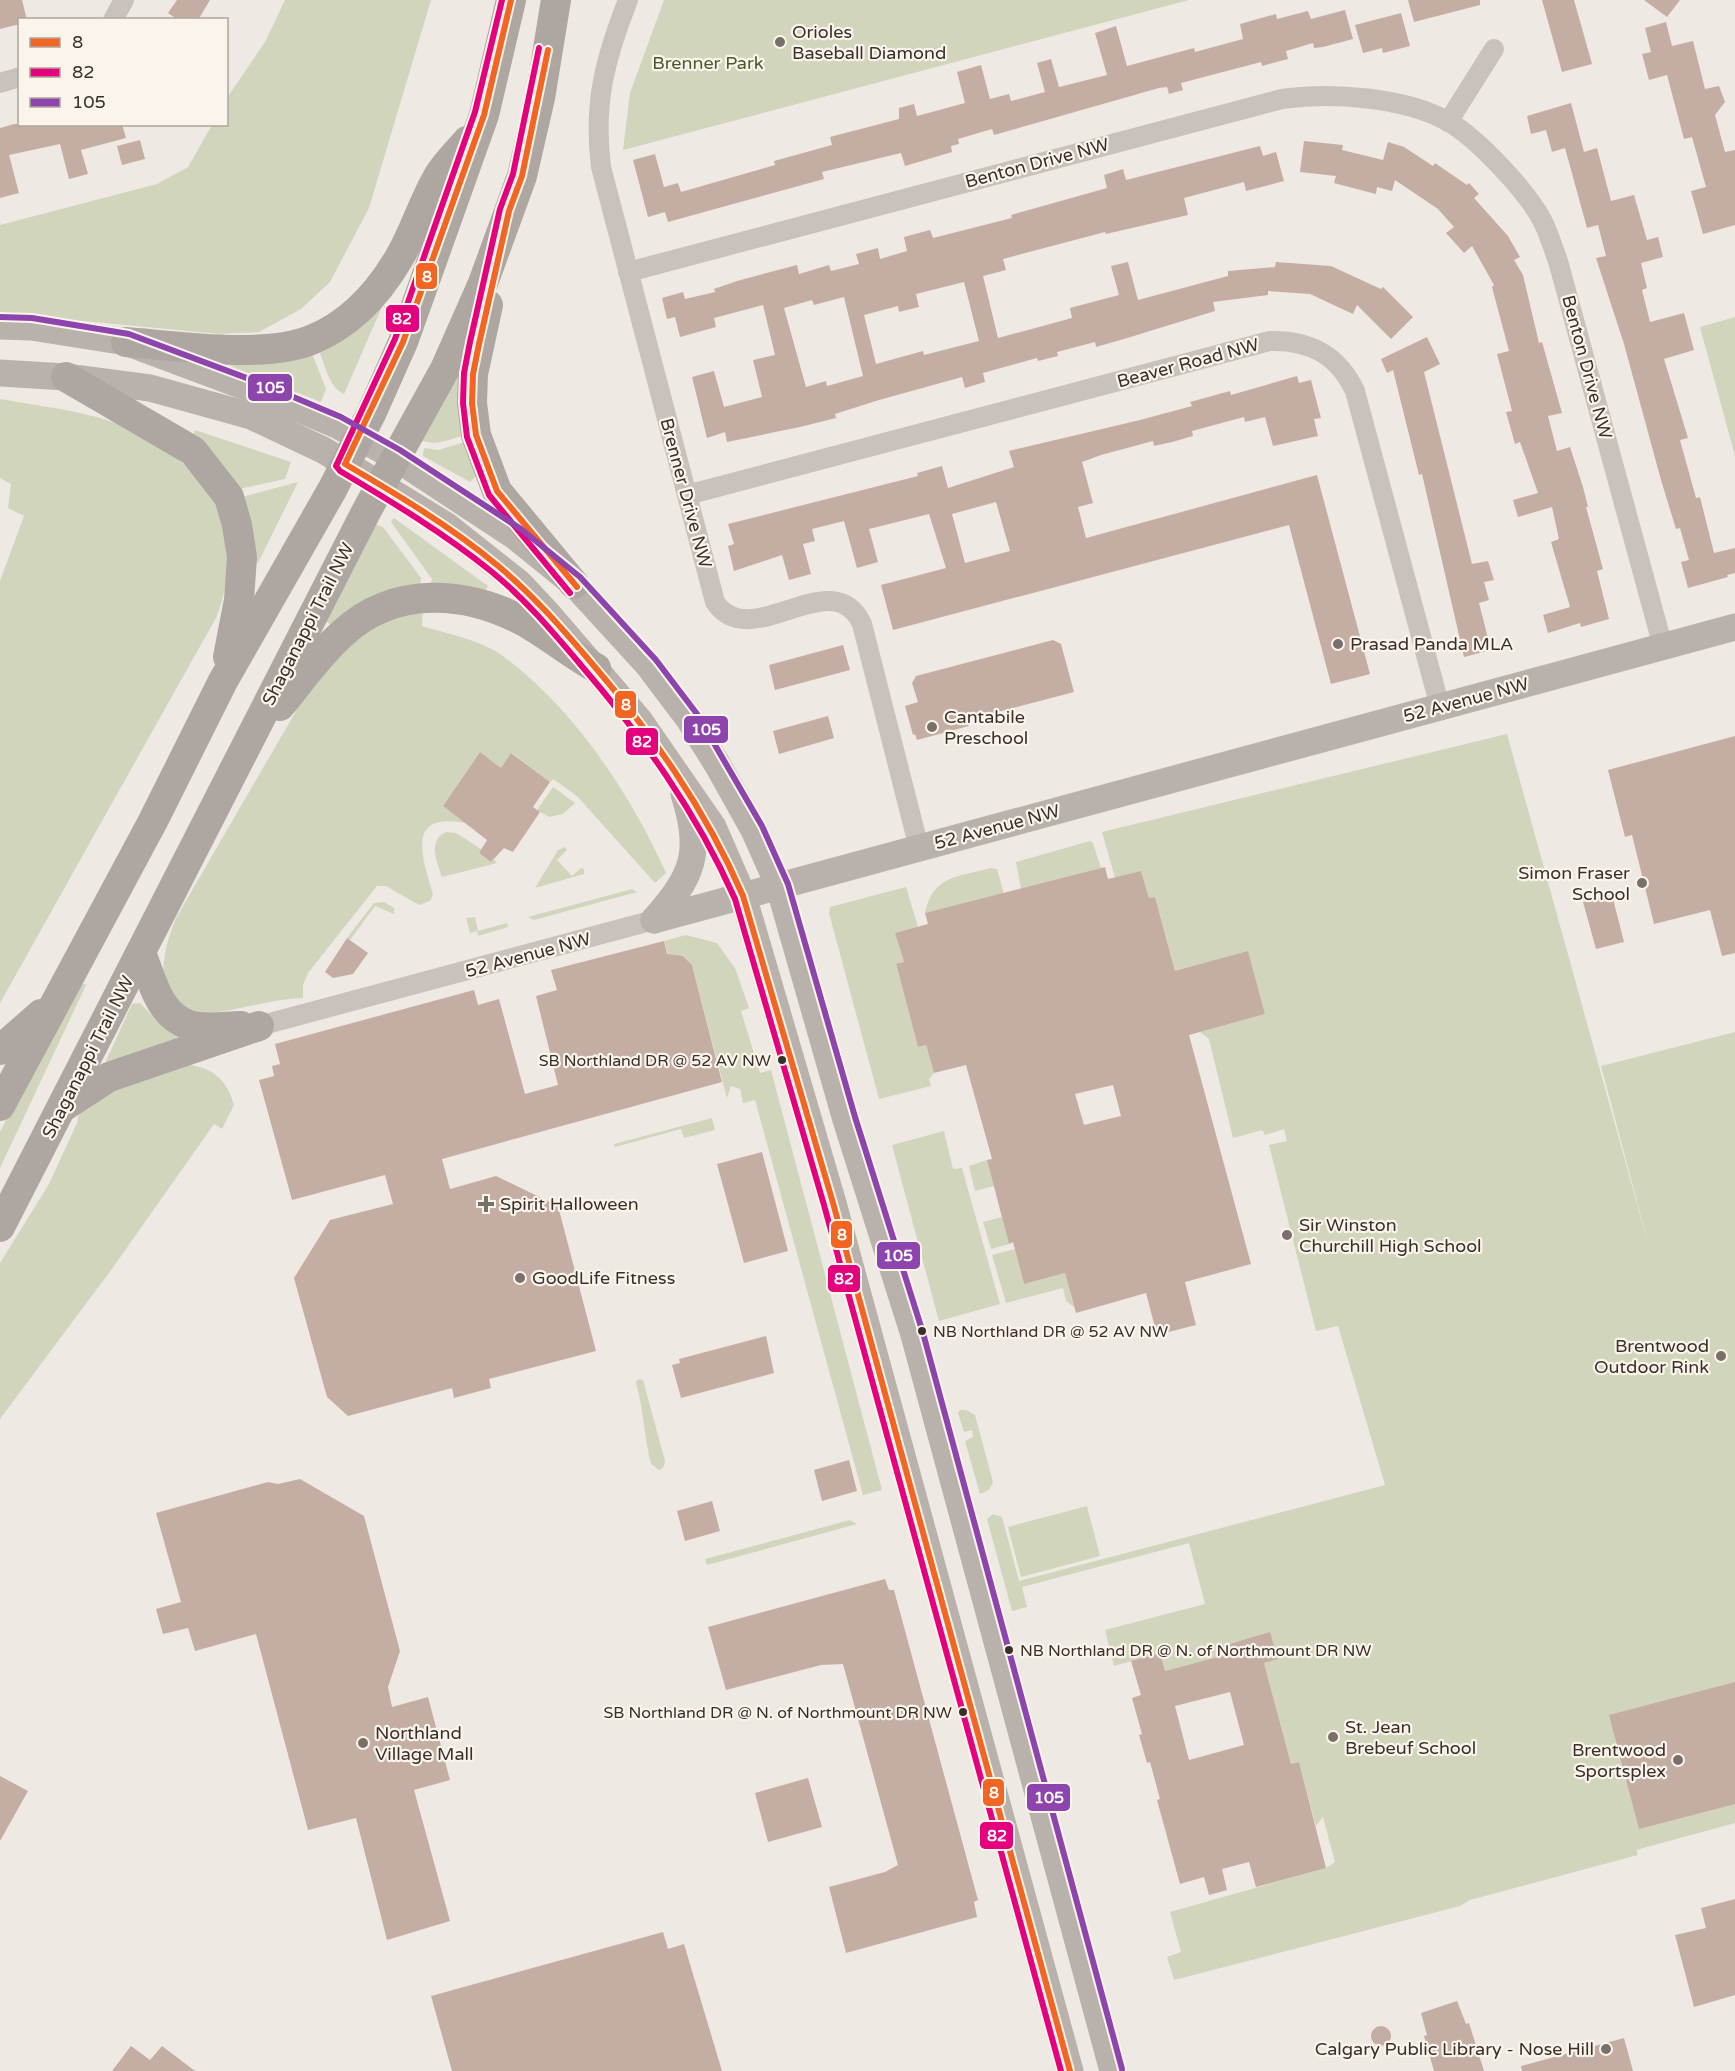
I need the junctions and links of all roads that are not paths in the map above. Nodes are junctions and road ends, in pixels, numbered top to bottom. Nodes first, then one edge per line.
1 (124, 0) edge
2 (511, 0) edge
3 (556, 0) edge
4 (628, 0) edge
5 (114, 18) edge
6 (1494, 49) dead end
7 (18, 78) edge
8 (0, 83) edge
9 (1448, 122) junction
10 (480, 124) junction
11 (509, 212) junction
12 (628, 272) junction
13 (0, 326) edge
14 (126, 342) junction
15 (0, 373) edge
16 (66, 377) junction
17 (360, 437) junction
18 (396, 458) junction
19 (345, 464) junction
20 (381, 484) junction
21 (687, 495) junction
22 (574, 584) junction
23 (1735, 627) edge
24 (1663, 647) junction
25 (596, 668) junction
26 (223, 681) junction
27 (1440, 707) junction
28 (242, 753) junction
29 (678, 776) junction
30 (919, 848) junction
31 (779, 886) junction
32 (743, 896) junction
33 (654, 920) junction
34 (141, 953) junction
35 (52, 1005) junction
36 (259, 1026) junction
37 (0, 1050) edge
38 (0, 1106) edge
39 (63, 1107) junction
40 (0, 1227) edge
41 (1070, 2071) edge
42 (1113, 2071) edge

1 - 5 street
2 - 10 main road
3 - 11 main road, Shaganappi Trail NW
4 - 12 street, Brenner Drive NW
6 - 9 street
7 - 8 street
9 - 12 street, Benton Drive NW
9 - 24 street, Benton Drive NW
10 - 14 main road
10 - 17 main road
11 - 18 main road, Shaganappi Trail NW
11 - 22 main road
12 - 21 street, Brenner Drive NW
13 - 14 street
14 - 17 street
15 - 16 street
16 - 19 street
16 - 26 main road
17 - 18 street
17 - 19 main road
18 - 20 main road, Shaganappi Trail NW
18 - 22 street
19 - 20 street
19 - 26 main road
20 - 25 street
20 - 28 main road, Shaganappi Trail NW
21 - 27 street, Beaver Road NW
21 - 30 street, Brenner Drive NW
22 - 31 street
23 - 24 street, 52 Avenue NW
24 - 27 street, 52 Avenue NW
25 - 28 main road
25 - 29 street
26 - 35 main road
27 - 30 street, 52 Avenue NW
28 - 34 main road, Shaganappi Trail NW
29 - 32 street
29 - 33 street
30 - 31 street, 52 Avenue NW
31 - 32 street, 52 Avenue NW
31 - 42 street
32 - 33 street, 52 Avenue NW
32 - 41 street
33 - 36 street, 52 Avenue NW
34 - 36 main road
34 - 39 main road, Shaganappi Trail NW
35 - 37 main road
35 - 38 main road
36 - 39 main road
39 - 40 main road, Shaganappi Trail NW

